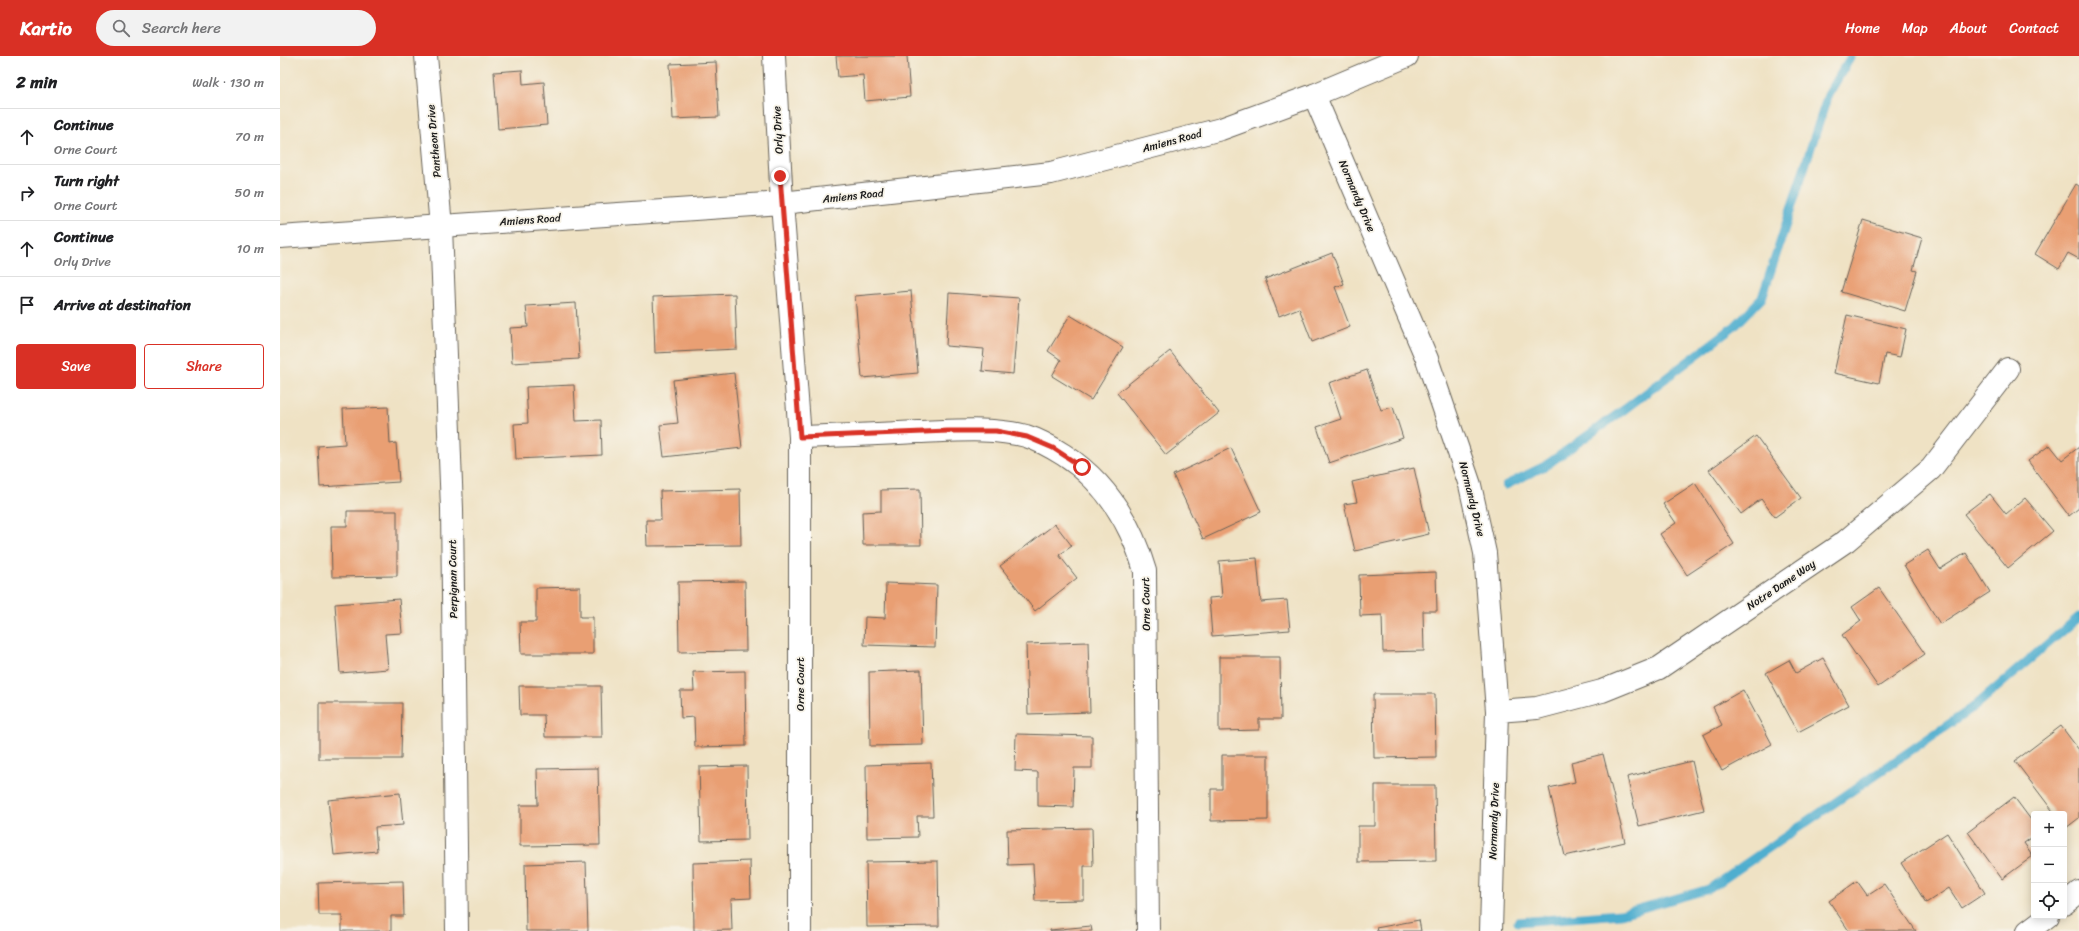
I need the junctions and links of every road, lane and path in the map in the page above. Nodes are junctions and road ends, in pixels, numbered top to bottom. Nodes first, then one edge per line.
1 (426, 56) edge
2 (774, 56) edge
3 (1407, 56) edge
4 (1314, 95) junction
5 (782, 203) junction
6 (441, 227) junction
7 (280, 237) edge
8 (2008, 369) dead end
9 (800, 437) junction
10 (1497, 711) junction
11 (2079, 892) edge
12 (2067, 902) edge
13 (2044, 919) edge
14 (457, 931) edge
15 (800, 931) edge
16 (1148, 931) edge
17 (1491, 931) edge
18 (2028, 931) edge

1 - 6 street, Pantheon Drive
2 - 5 street, Orly Drive
3 - 4 street, Amiens Road
4 - 5 street, Amiens Road
4 - 10 street, Normandy Drive
5 - 6 street, Amiens Road
5 - 9 street, Orne Court
6 - 7 street, Amiens Road
6 - 14 street, Perpignan Court
8 - 10 street, Notre Dame Way
9 - 15 street, Orne Court
9 - 16 street, Orne Court
10 - 17 street, Normandy Drive
11 - 12 street
13 - 18 street

